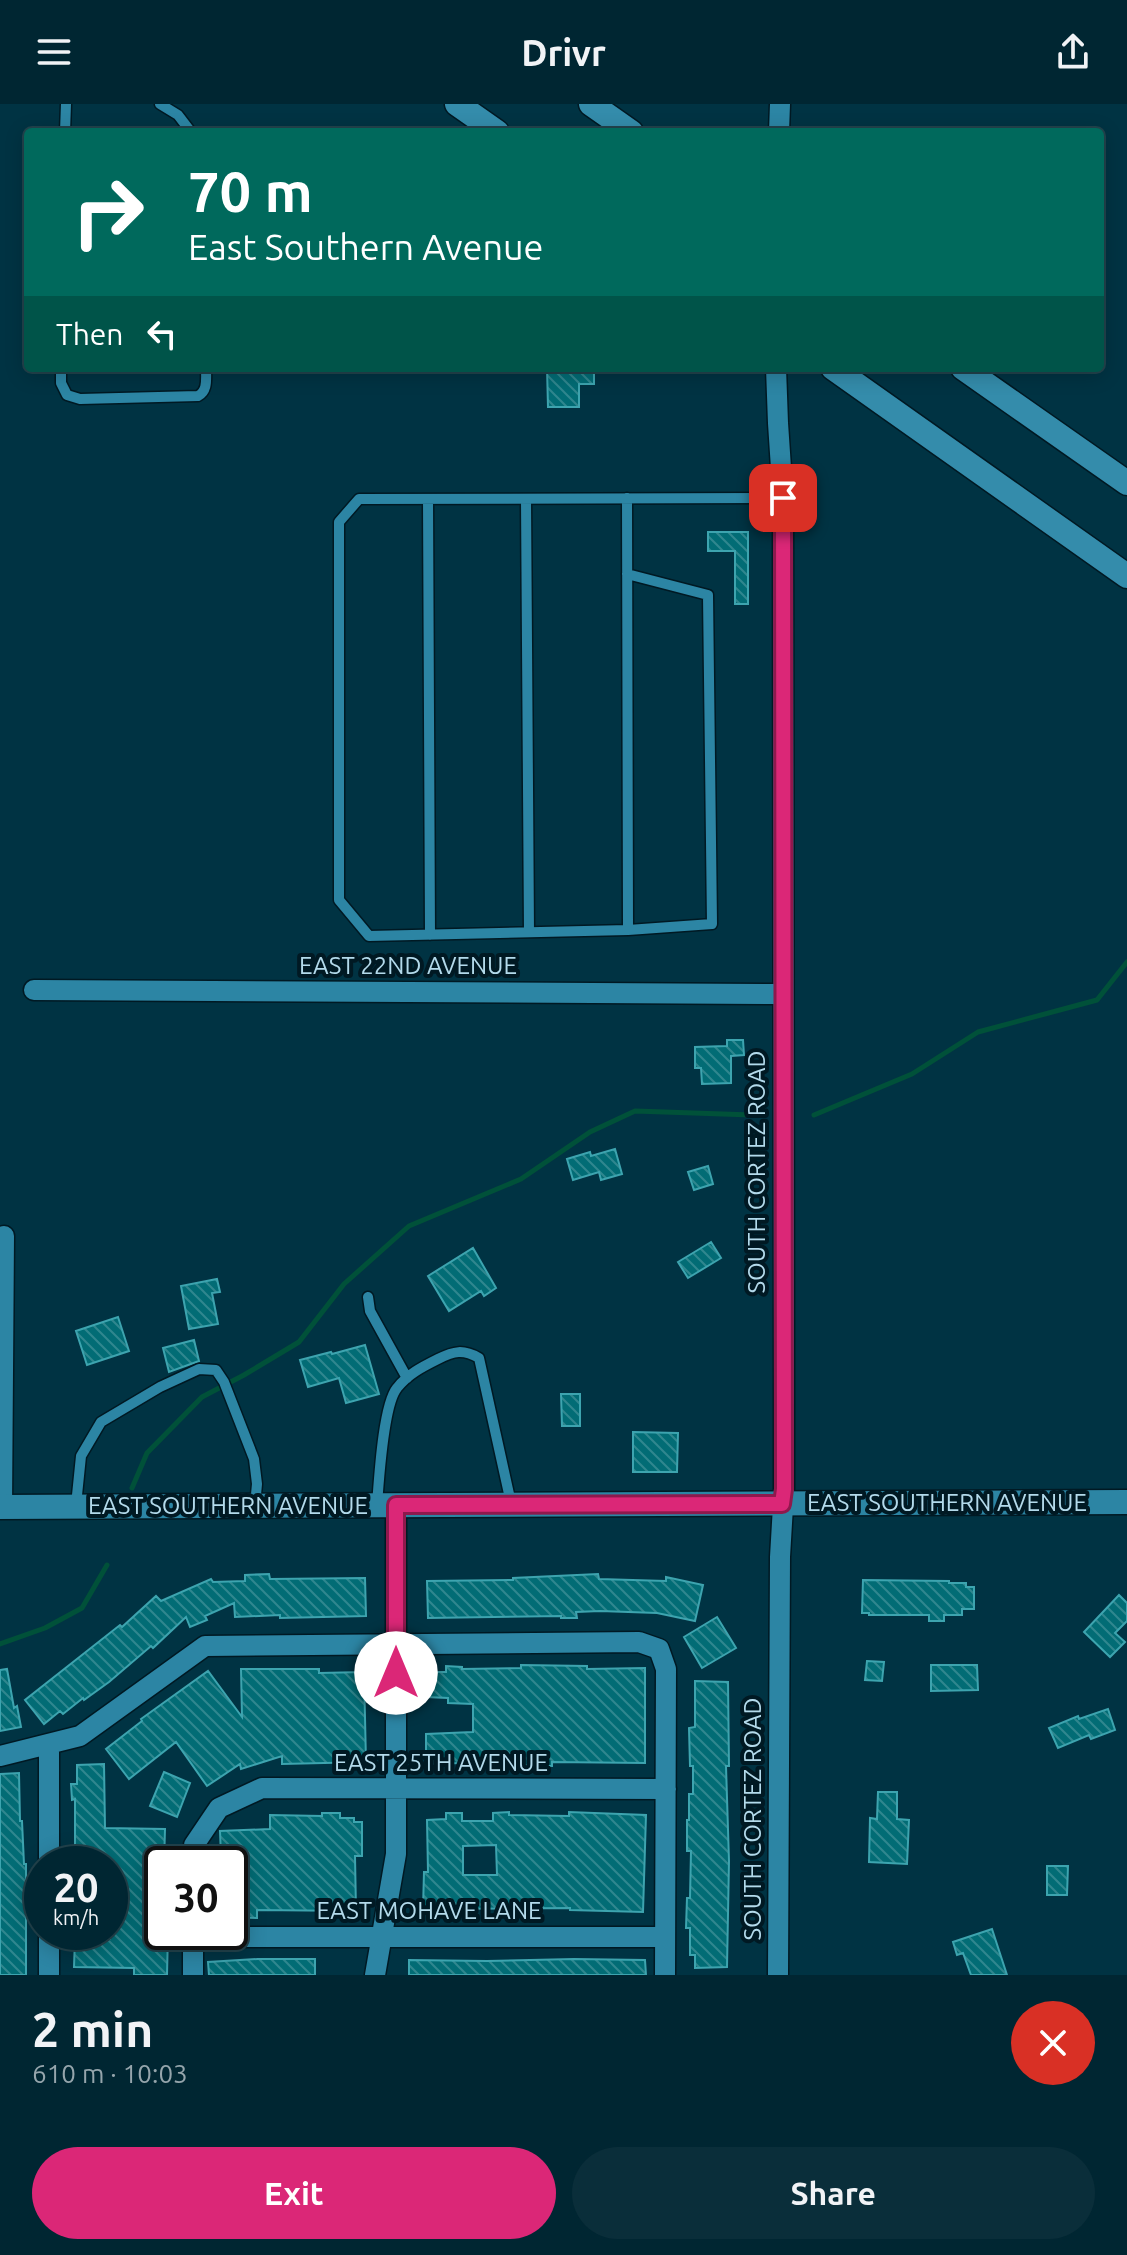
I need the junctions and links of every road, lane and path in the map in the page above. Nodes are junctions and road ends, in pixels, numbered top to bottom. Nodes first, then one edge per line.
1 (66, 104) edge
2 (160, 104) edge
3 (457, 104) edge
4 (591, 104) edge
5 (780, 104) edge
6 (176, 110) edge
7 (65, 128) edge
8 (188, 128) edge
9 (491, 128) edge
10 (625, 128) edge
11 (779, 128) edge
12 (61, 372) edge
13 (206, 372) edge
14 (776, 372) edge
15 (839, 372) edge
16 (969, 372) edge
17 (1127, 483) edge
18 (627, 498) junction
19 (783, 498) junction
20 (428, 499) junction
21 (526, 499) junction
22 (627, 574) junction
23 (1127, 576) edge
24 (628, 930) junction
25 (529, 932) junction
26 (430, 935) junction
27 (34, 990) dead end
28 (783, 994) junction
29 (4, 1236) dead end
30 (368, 1297) dead end
31 (407, 1378) junction
32 (1127, 1502) edge
33 (782, 1504) junction
34 (386, 1505) junction
35 (511, 1505) junction
36 (255, 1506) junction
37 (1, 1507) edge
38 (76, 1507) junction
39 (396, 1644) junction
40 (49, 1744) junction
41 (0, 1756) edge
42 (396, 1788) junction
43 (666, 1789) junction
44 (49, 1846) edge
45 (194, 1846) edge
46 (248, 1935) edge
47 (383, 1937) junction
48 (665, 1937) junction
49 (49, 1950) edge
50 (193, 1950) edge
51 (49, 1975) edge
52 (193, 1975) edge
53 (375, 1975) edge
54 (665, 1975) edge
55 (778, 1975) edge

1 - 7 lane
2 - 6 lane
3 - 9 main road
4 - 10 main road
5 - 11 street
6 - 8 lane
12 - 13 lane
14 - 19 street, SOUTH CORTEZ ROAD
15 - 23 main road
16 - 17 main road
18 - 19 lane
18 - 21 lane
18 - 22 lane
19 - 28 street, SOUTH CORTEZ ROAD
20 - 21 lane
20 - 26 lane
20 - 26 lane
21 - 25 lane
22 - 24 lane
22 - 24 lane
24 - 25 lane
25 - 26 lane
27 - 28 street, EAST 22ND AVENUE
28 - 33 street, SOUTH CORTEZ ROAD
29 - 37 street
30 - 31 lane
31 - 34 lane
31 - 35 lane
32 - 33 street, EAST SOUTHERN AVENUE
33 - 35 street, EAST SOUTHERN AVENUE
33 - 55 street, SOUTH CORTEZ ROAD
34 - 35 street, EAST SOUTHERN AVENUE
34 - 36 street, EAST SOUTHERN AVENUE
34 - 39 street
36 - 38 street, EAST SOUTHERN AVENUE
36 - 38 lane
37 - 38 street, EAST SOUTHERN AVENUE
39 - 40 street
39 - 42 street
39 - 43 street
40 - 41 street
40 - 44 street
42 - 43 street, EAST 25TH AVENUE
42 - 45 street, EAST 25TH AVENUE
42 - 47 street
43 - 48 street
46 - 47 street, EAST MOHAVE LANE
47 - 48 street, EAST MOHAVE LANE
47 - 53 street
48 - 54 street
49 - 51 street
50 - 52 street

